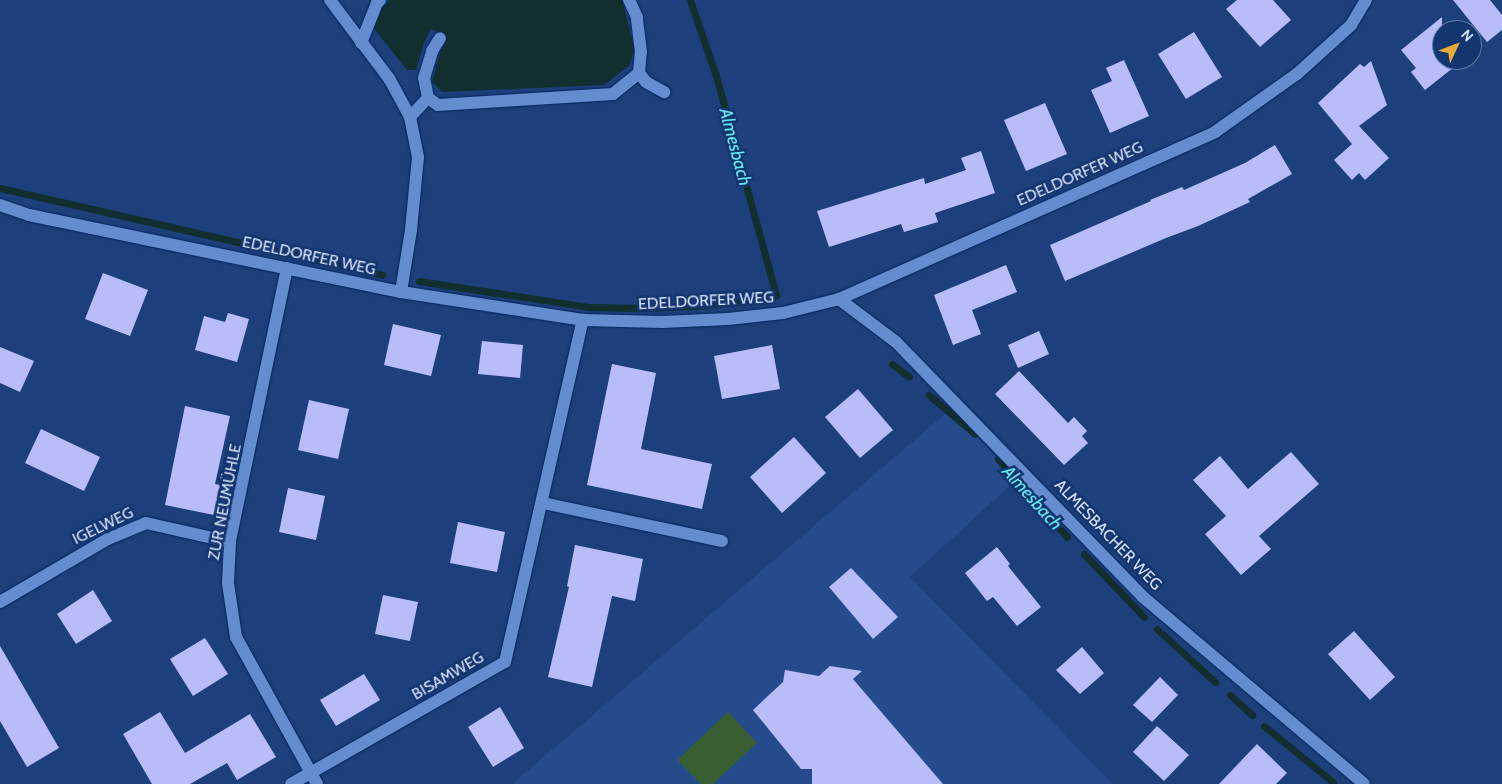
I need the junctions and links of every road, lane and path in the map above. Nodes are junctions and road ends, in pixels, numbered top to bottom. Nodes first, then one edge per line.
1 (330, 0) edge
2 (380, 0) edge
3 (629, 0) edge
4 (1366, 0) edge
5 (440, 38) dead end
6 (361, 43) junction
7 (638, 73) junction
8 (664, 92) dead end
9 (428, 98) junction
10 (410, 117) junction
11 (0, 206) edge
12 (287, 268) junction
13 (401, 292) junction
14 (839, 299) junction
15 (583, 320) junction
16 (543, 503) junction
17 (722, 540) dead end
18 (230, 542) junction
19 (0, 602) edge
20 (314, 778) edge
21 (291, 784) edge
22 (1364, 784) edge

1 - 6 street
2 - 6 street
3 - 7 street
4 - 14 street, EDELDORFER WEG
5 - 9 street
6 - 10 street
7 - 8 street
7 - 9 street
9 - 10 street
10 - 13 street
11 - 12 street, EDELDORFER WEG
12 - 13 street, EDELDORFER WEG
12 - 18 street, ZUR NEUMÜHLE
13 - 15 street, EDELDORFER WEG
14 - 15 street, EDELDORFER WEG
14 - 22 street, ALMESBACHER WEG
15 - 16 street, BISAMWEG
16 - 17 street
16 - 20 street, BISAMWEG
18 - 19 street, IGELWEG
18 - 20 street, ZUR NEUMÜHLE
20 - 21 street, BISAMWEG

